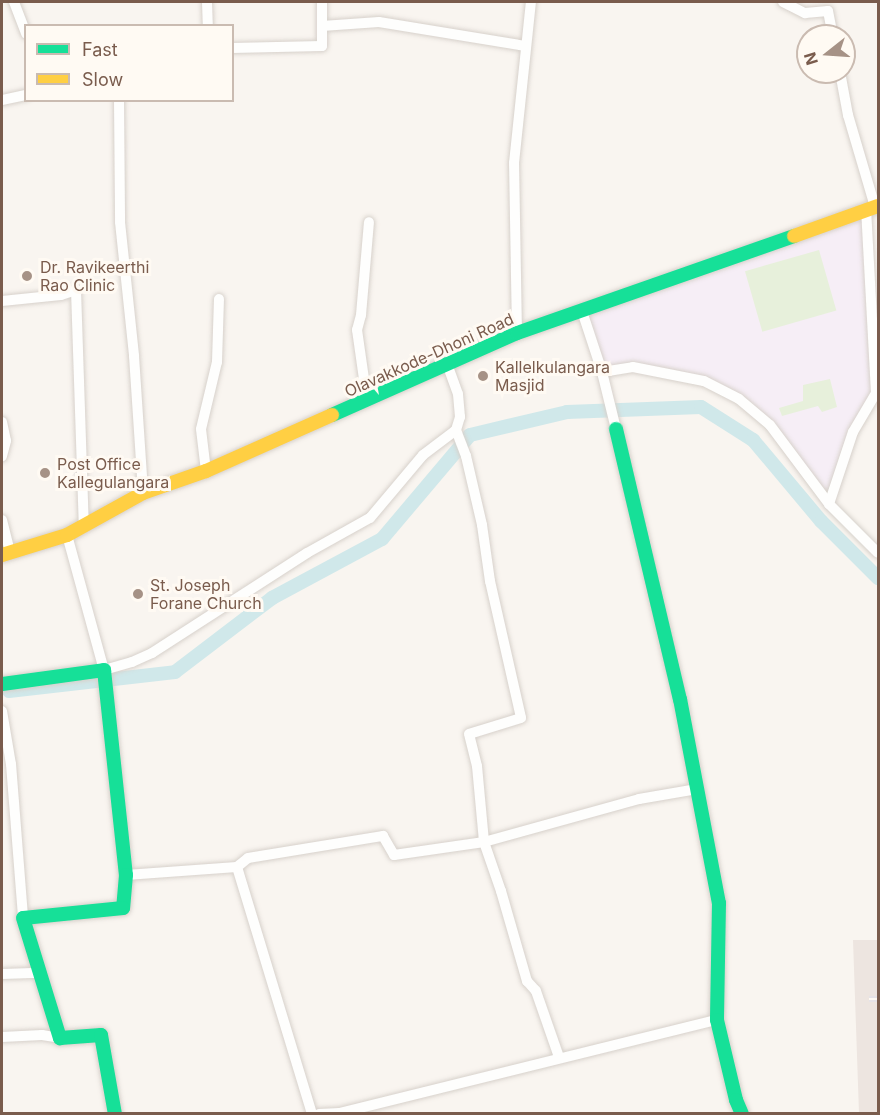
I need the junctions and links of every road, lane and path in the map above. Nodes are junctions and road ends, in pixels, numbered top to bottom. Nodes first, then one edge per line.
1 (14, 2) edge
2 (207, 2) edge
3 (322, 2) edge
4 (531, 2) edge
5 (783, 2) edge
6 (208, 24) edge
7 (831, 24) edge
8 (322, 26) junction
9 (24, 29) edge
10 (526, 46) junction
11 (234, 48) edge
12 (842, 84) edge
13 (24, 95) edge
14 (2, 100) edge
15 (119, 102) edge
16 (873, 208) edge
17 (369, 222) dead end
18 (219, 299) dead end
19 (2, 301) edge
20 (582, 311) junction
21 (517, 333) junction
22 (447, 363) junction
23 (602, 372) junction
24 (367, 400) junction
25 (2, 422) edge
26 (616, 429) joint
27 (456, 430) junction
28 (2, 456) edge
29 (206, 471) junction
30 (143, 493) junction
31 (829, 504) junction
32 (2, 520) edge
33 (84, 527) junction
34 (67, 535) junction
35 (879, 553) edge
36 (6, 554) edge
37 (104, 670) junction
38 (2, 684) edge
39 (2, 711) edge
40 (697, 789) junction
41 (484, 842) junction
42 (237, 867) junction
43 (126, 875) junction
44 (23, 918) junction
45 (40, 972) junction
46 (2, 974) edge
47 (717, 1020) junction
48 (2, 1037) edge
49 (60, 1038) junction
50 (559, 1057) junction
51 (115, 1113) edge
52 (312, 1113) edge
53 (319, 1113) edge
54 (742, 1113) edge

1 - 9 street
2 - 6 street
3 - 8 street
4 - 10 street
5 - 7 street
8 - 10 street
8 - 11 street
10 - 21 street
12 - 16 street
13 - 14 street
15 - 30 street
16 - 20 street, Olavakkode-Dhoni Road
16 - 31 street
17 - 24 street
18 - 29 street
19 - 33 street
20 - 21 street, Olavakkode-Dhoni Road
20 - 23 street
21 - 22 street, Olavakkode-Dhoni Road
22 - 24 street, Olavakkode-Dhoni Road
22 - 27 street
23 - 26 street
23 - 31 street
24 - 29 street, Olavakkode-Dhoni Road
25 - 28 street
26 - 40 street
27 - 37 street
27 - 41 street
29 - 30 street, Olavakkode-Dhoni Road
30 - 33 street, Olavakkode-Dhoni Road
31 - 35 street
32 - 36 street
33 - 34 street, Olavakkode-Dhoni Road
34 - 36 street, Olavakkode-Dhoni Road
34 - 37 street
37 - 38 street
37 - 43 street
39 - 44 street
40 - 41 street
40 - 47 street
41 - 42 street
41 - 50 street
42 - 43 street
42 - 52 street
43 - 44 street
44 - 45 street
45 - 46 street
45 - 49 street
47 - 50 street
47 - 54 street
48 - 49 street
49 - 51 street
50 - 53 street

